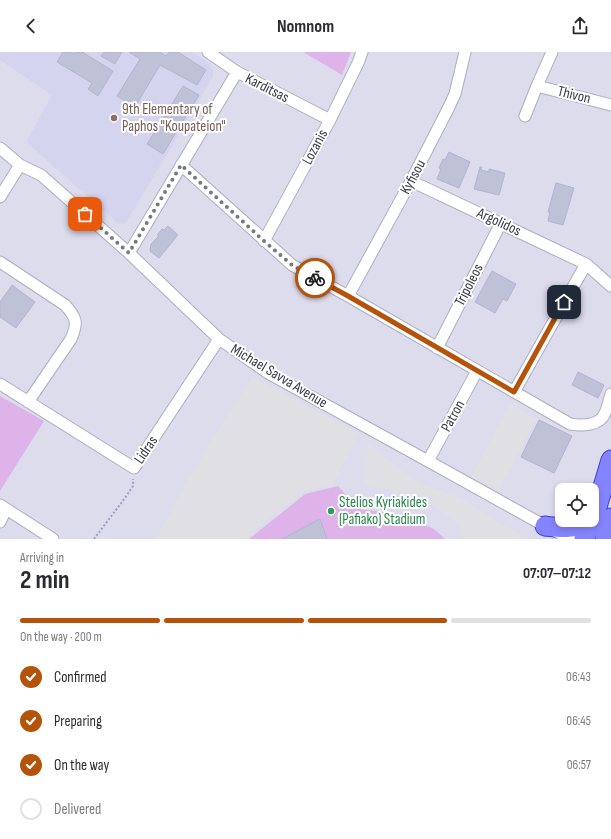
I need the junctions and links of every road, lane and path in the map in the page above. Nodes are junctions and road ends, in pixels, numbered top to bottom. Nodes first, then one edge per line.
1 (208, 52) edge
2 (362, 52) edge
3 (465, 52) edge
4 (552, 52) edge
5 (237, 72) junction
6 (537, 86) junction
7 (611, 105) edge
8 (525, 116) dead end
9 (330, 120) junction
10 (0, 148) edge
11 (20, 165) junction
12 (181, 165) junction
13 (411, 182) junction
14 (0, 197) edge
15 (501, 223) junction
16 (264, 241) junction
17 (129, 253) junction
18 (0, 262) edge
19 (586, 264) junction
20 (611, 286) edge
21 (348, 296) junction
22 (219, 339) junction
23 (437, 348) junction
24 (477, 371) junction
25 (0, 384) edge
26 (514, 392) junction
27 (611, 394) edge
28 (28, 402) junction
29 (428, 460) junction
30 (611, 460) edge
31 (134, 468) junction
32 (599, 506) edge
33 (3, 507) edge
34 (0, 522) edge
35 (599, 525) edge
36 (544, 526) junction
37 (572, 527) edge
38 (591, 527) edge
39 (53, 539) edge
40 (94, 539) edge
41 (571, 539) edge
42 (584, 539) edge
43 (605, 539) edge

1 - 5 street, Karditsas
2 - 9 street, Lozanis
3 - 13 street, Kyfisou
4 - 6 street
5 - 9 street, Karditsas
5 - 12 street
6 - 7 street, Thivon
6 - 8 street
9 - 16 street, Lozanis
10 - 11 street, Michael Savva Avenue
11 - 14 street
11 - 17 street, Michael Savva Avenue
12 - 16 street
12 - 17 street
13 - 15 street, Argolidos
13 - 21 street, Kyfisou
15 - 19 street, Argolidos
15 - 23 street, Tripoleos
16 - 21 street
17 - 22 street, Michael Savva Avenue
18 - 28 street
19 - 20 street, Argolidos
19 - 26 street
21 - 23 street
22 - 29 street, Michael Savva Avenue
22 - 31 street, Lidras
23 - 24 street
24 - 26 street
24 - 29 street, Patron
25 - 28 street, Lidras
26 - 27 street
28 - 31 street, Lidras
29 - 36 street, Michael Savva Avenue
30 - 32 highway
31 - 40 path
33 - 34 street
33 - 39 street
35 - 43 highway
36 - 37 highway
36 - 41 street, Michael Savva Avenue
38 - 42 highway

